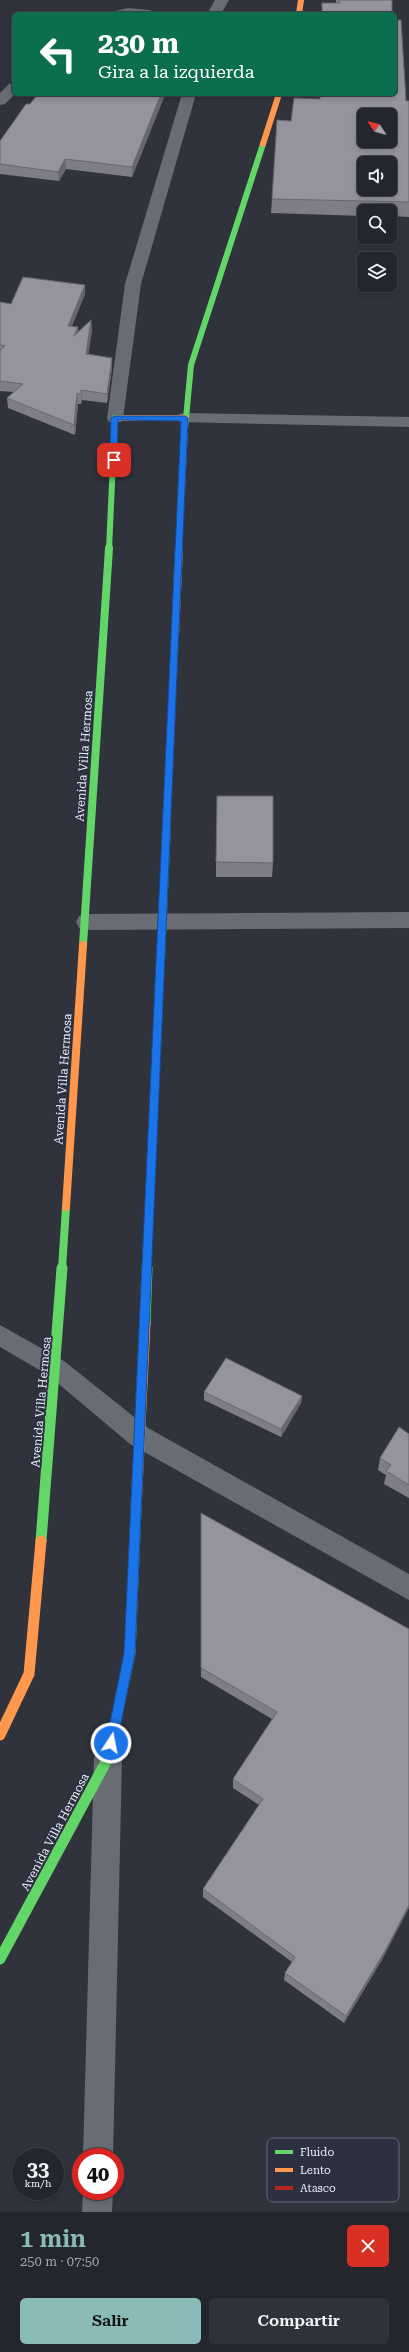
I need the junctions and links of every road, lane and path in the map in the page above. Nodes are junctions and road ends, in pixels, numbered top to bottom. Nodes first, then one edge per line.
1 (222, 0) edge
2 (302, 0) edge
3 (215, 12) edge
4 (299, 12) edge
5 (12, 89) edge
6 (188, 96) edge
7 (279, 96) edge
8 (0, 101) edge
9 (115, 418) junction
10 (185, 418) junction
11 (409, 422) edge
12 (163, 920) junction
13 (409, 920) edge
14 (86, 922) junction
15 (0, 1335) edge
16 (56, 1368) junction
17 (140, 1436) junction
18 (409, 1588) edge
19 (0, 1735) edge
20 (108, 1758) junction
21 (0, 1959) edge
22 (98, 2148) edge
23 (98, 2200) edge
24 (97, 2212) edge

1 - 3 street
2 - 4 street
5 - 8 street
6 - 9 street
7 - 10 street, Avenida Villa Hermosa
9 - 10 street
9 - 14 street, Avenida Villa Hermosa
10 - 11 street
10 - 12 street, Avenida Villa Hermosa
12 - 13 street
12 - 14 street
12 - 17 street, Avenida Villa Hermosa
14 - 16 street, Avenida Villa Hermosa
15 - 16 street
16 - 17 street
16 - 19 street, Avenida Villa Hermosa
17 - 18 street
17 - 20 street, Avenida Villa Hermosa
20 - 21 street, Avenida Villa Hermosa
20 - 22 street
23 - 24 street

